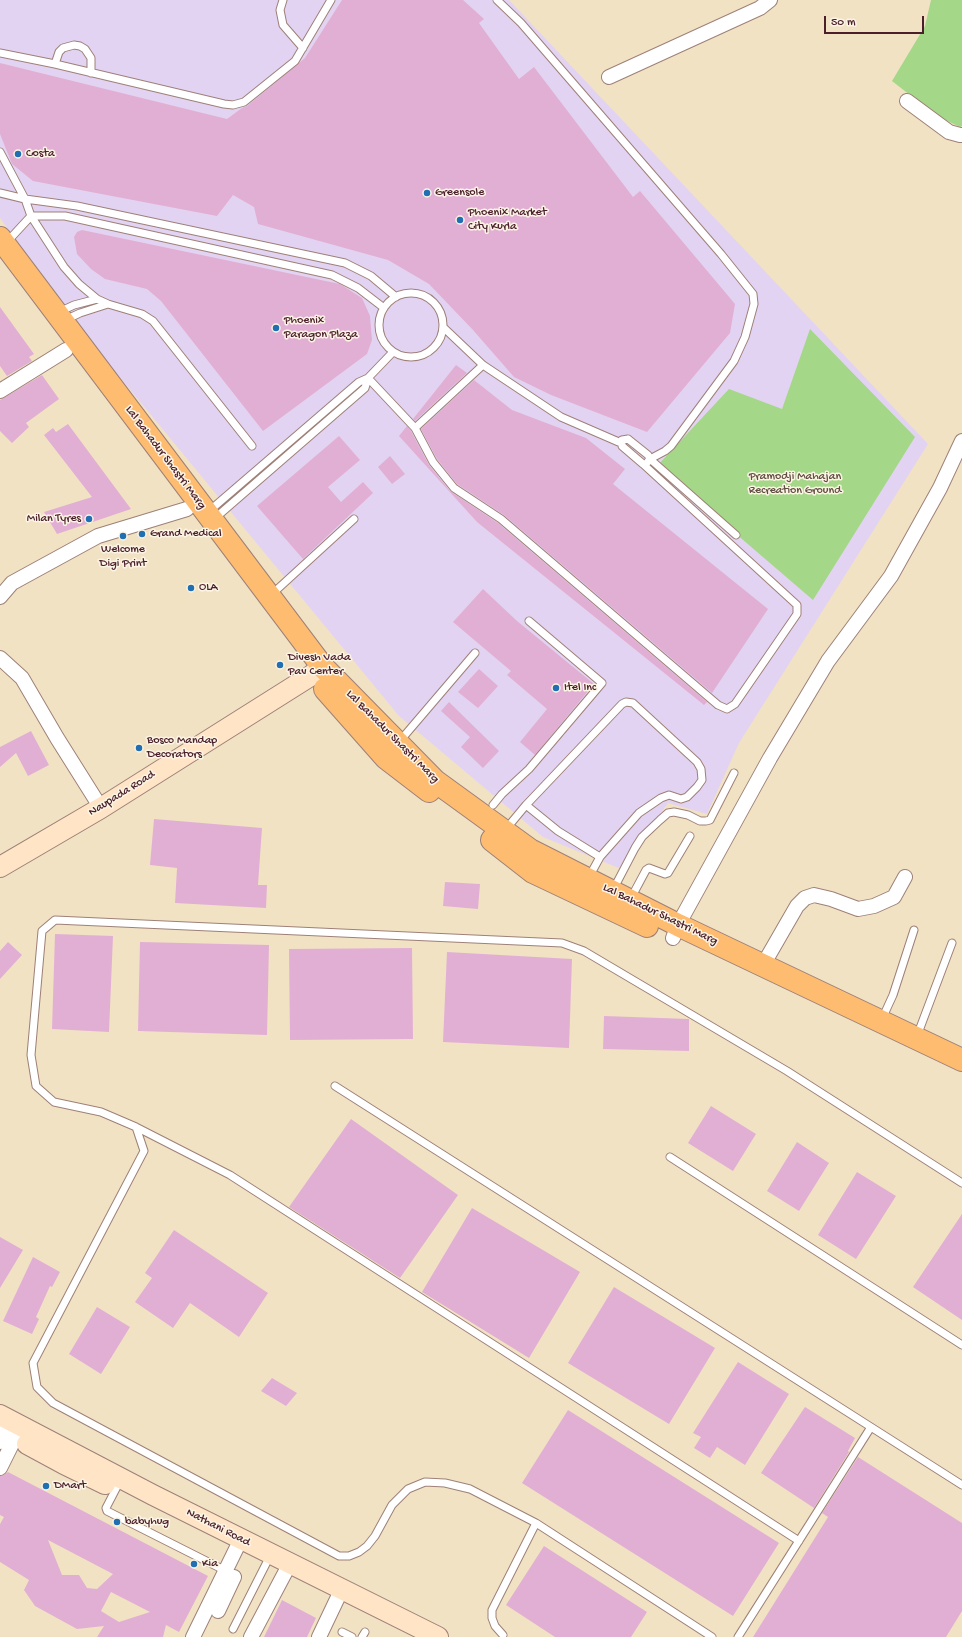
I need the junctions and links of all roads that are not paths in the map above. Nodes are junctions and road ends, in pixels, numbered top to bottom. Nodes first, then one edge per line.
1 (283, 0) edge
2 (331, 0) edge
3 (496, 0) edge
4 (770, 0) edge
5 (303, 48) junction
6 (0, 53) edge
7 (55, 64) junction
8 (91, 73) junction
9 (609, 77) dead end
10 (907, 101) dead end
11 (962, 134) edge
12 (0, 152) edge
13 (0, 193) edge
14 (25, 199) junction
15 (31, 216) junction
16 (1, 249) edge
17 (396, 297) junction
18 (97, 299) junction
19 (108, 304) junction
20 (384, 308) junction
21 (59, 318) junction
22 (442, 327) junction
23 (66, 350) junction
24 (394, 352) junction
25 (483, 365) junction
26 (368, 378) junction
27 (0, 391) edge
28 (415, 428) junction
29 (962, 441) edge
30 (621, 443) junction
31 (252, 446) dead end
32 (650, 459) junction
33 (643, 464) junction
34 (202, 514) junction
35 (354, 519) dead end
36 (736, 535) dead end
37 (269, 596) junction
38 (0, 597) edge
39 (529, 621) dead end
40 (475, 653) dead end
41 (0, 658) edge
42 (317, 670) junction
43 (392, 751) junction
44 (734, 773) dead end
45 (526, 805) junction
46 (101, 808) junction
47 (489, 811) junction
48 (504, 831) junction
49 (690, 836) dead end
50 (600, 857) junction
51 (536, 863) junction
52 (0, 867) edge
53 (905, 877) dead end
54 (588, 879) junction
55 (622, 902) junction
56 (914, 930) dead end
57 (675, 932) junction
58 (952, 943) dead end
59 (763, 965) junction
60 (882, 1021) junction
61 (917, 1038) junction
62 (962, 1060) edge
63 (962, 1076) edge
64 (336, 1086) dead end
65 (136, 1127) junction
66 (670, 1157) dead end
67 (962, 1183) edge
68 (962, 1345) edge
69 (871, 1427) junction
70 (8, 1428) edge
71 (0, 1468) edge
72 (118, 1484) junction
73 (962, 1485) edge
74 (536, 1523) junction
75 (799, 1541) junction
76 (244, 1544) junction
77 (270, 1557) junction
78 (288, 1569) junction
79 (226, 1571) junction
80 (342, 1597) junction
81 (218, 1611) dead end
82 (233, 1628) dead end
83 (342, 1632) dead end
84 (424, 1635) edge
85 (503, 1635) dead end
86 (193, 1637) edge
87 (251, 1637) edge
88 (319, 1637) edge
89 (325, 1637) edge
90 (352, 1637) edge
91 (712, 1637) edge
92 (738, 1637) edge

1 - 5 lane
2 - 5 lane
3 - 32 lane
4 - 9 street
5 - 8 lane
6 - 7 lane
7 - 8 lane
7 - 8 lane
10 - 11 street
12 - 14 lane
13 - 14 lane
14 - 15 lane
14 - 17 lane
15 - 16 lane
15 - 18 lane
15 - 20 lane
16 - 21 main road, Lal Bahadur Shastri Marg
16 - 23 main road, Lal Bahadur Shastri Marg
17 - 20 lane
17 - 22 lane
18 - 19 lane
18 - 21 lane
19 - 21 lane
19 - 31 lane
20 - 24 lane
21 - 34 main road, Lal Bahadur Shastri Marg
22 - 24 lane
22 - 25 lane
23 - 27 street
23 - 34 main road, Lal Bahadur Shastri Marg
24 - 26 lane
25 - 28 lane
25 - 30 lane
26 - 28 lane
26 - 34 lane
28 - 33 lane
29 - 57 street
30 - 32 lane
30 - 33 lane
32 - 33 lane
32 - 36 lane
34 - 37 main road, Lal Bahadur Shastri Marg
34 - 38 street
34 - 42 main road, Lal Bahadur Shastri Marg
35 - 37 lane
37 - 42 main road, Lal Bahadur Shastri Marg
39 - 47 lane
40 - 43 lane
41 - 46 street
42 - 43 main road, Lal Bahadur Shastri Marg
42 - 46 street, Naupada Road
43 - 47 main road, Lal Bahadur Shastri Marg
43 - 51 main road, Lal Bahadur Shastri Marg
44 - 55 lane
45 - 48 lane
45 - 50 lane
45 - 50 lane
46 - 52 street, Naupada Road
47 - 48 main road, Lal Bahadur Shastri Marg
48 - 51 main road, Lal Bahadur Shastri Marg
49 - 55 lane
50 - 54 lane
51 - 54 main road, Lal Bahadur Shastri Marg
51 - 55 main road, Lal Bahadur Shastri Marg
53 - 59 street
54 - 55 main road, Lal Bahadur Shastri Marg
55 - 57 main road, Lal Bahadur Shastri Marg
56 - 60 lane
57 - 59 main road, Lal Bahadur Shastri Marg
57 - 63 main road, Lal Bahadur Shastri Marg
58 - 61 lane
59 - 60 main road, Lal Bahadur Shastri Marg
60 - 61 main road, Lal Bahadur Shastri Marg
61 - 62 main road, Lal Bahadur Shastri Marg
64 - 69 lane
65 - 67 lane
65 - 74 lane
65 - 75 lane
66 - 68 lane
69 - 73 lane
69 - 75 lane
70 - 71 street
70 - 72 street, Nathani Road
72 - 76 street, Nathani Road
72 - 79 lane
74 - 85 lane
74 - 91 lane
75 - 92 lane
76 - 77 street, Nathani Road
76 - 79 street
76 - 81 street
77 - 78 street, Nathani Road
77 - 82 lane
77 - 84 street, Nathani Road
78 - 80 street, Nathani Road
78 - 87 street
79 - 86 street
80 - 84 street, Nathani Road
80 - 88 street
80 - 89 street
83 - 90 lane

